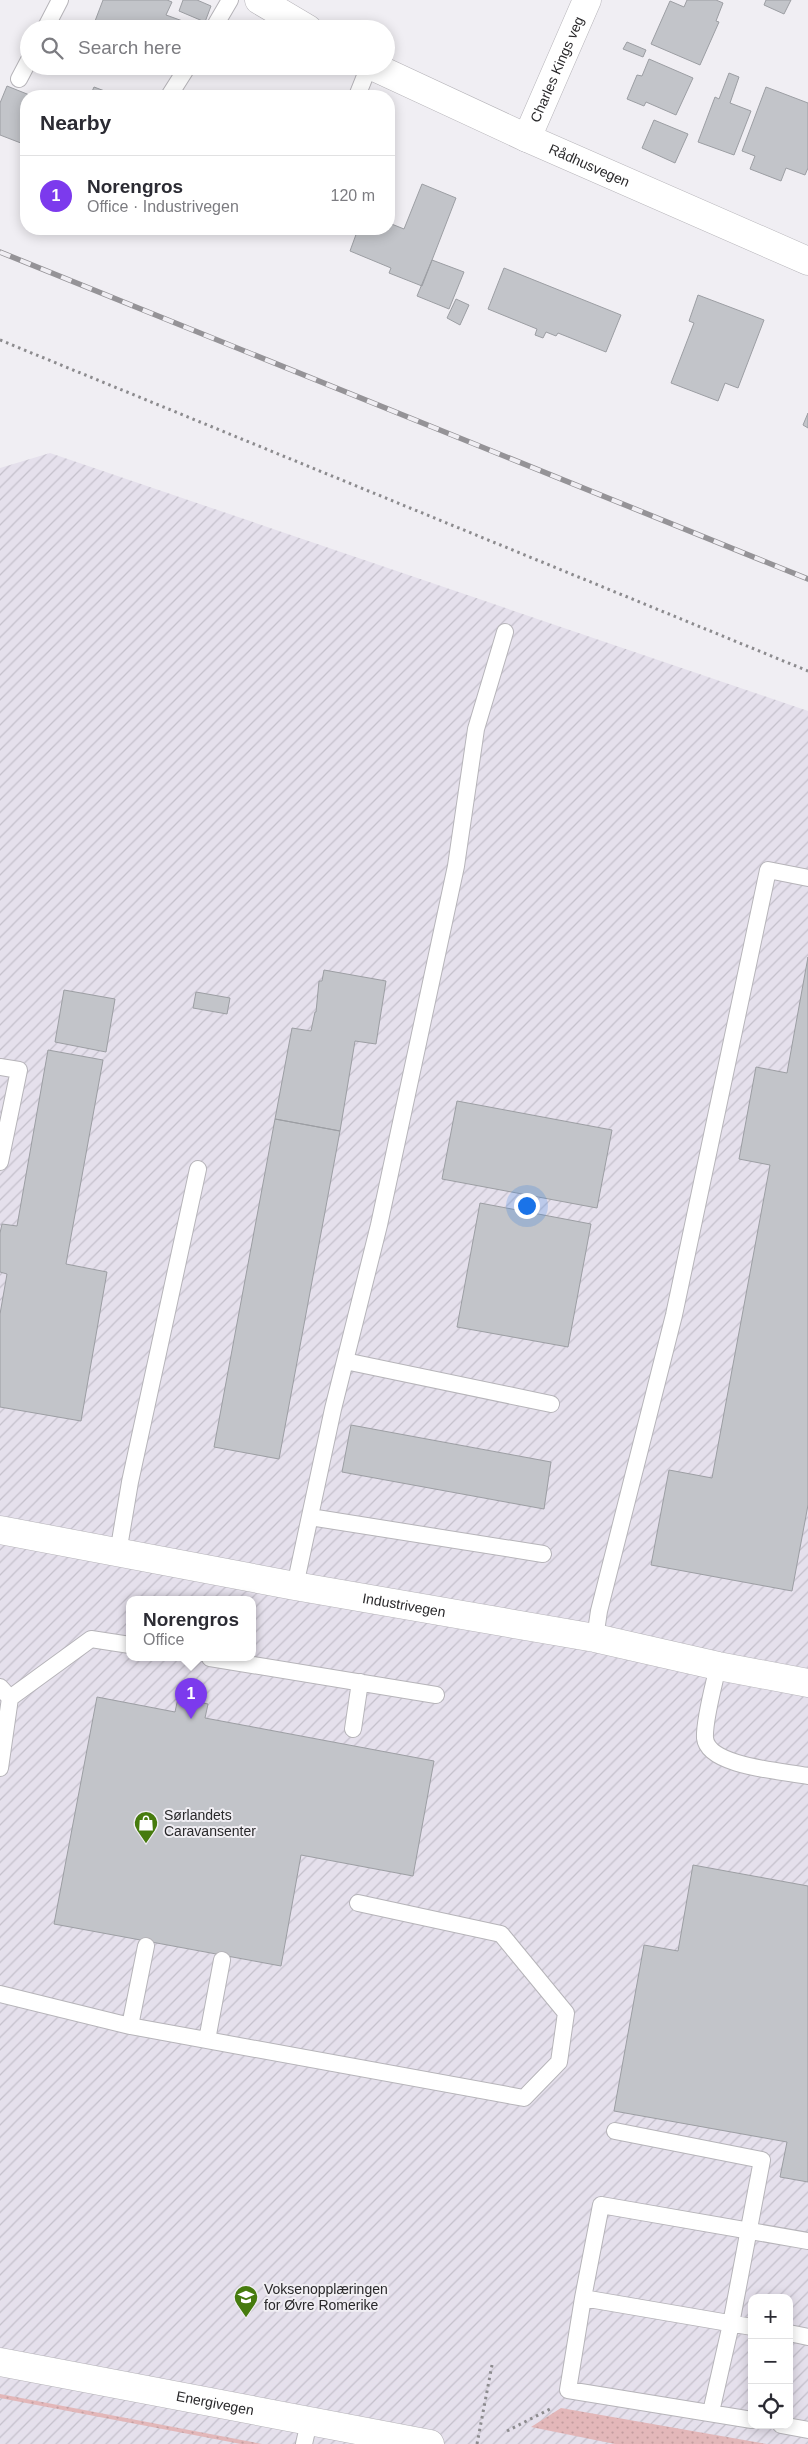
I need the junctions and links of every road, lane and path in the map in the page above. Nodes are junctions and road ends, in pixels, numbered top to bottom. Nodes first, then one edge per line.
1 (60, 0) edge
2 (230, 0) edge
3 (259, 0) edge
4 (587, 0) edge
5 (50, 20) edge
6 (218, 20) edge
7 (293, 20) edge
8 (22, 75) edge
9 (182, 75) edge
10 (366, 75) edge
11 (390, 75) edge
12 (19, 80) dead end
13 (173, 90) edge
14 (359, 90) edge
15 (527, 138) junction
16 (808, 261) edge
17 (0, 340) edge
18 (505, 632) dead end
19 (808, 672) edge
20 (808, 878) edge
21 (0, 1067) edge
22 (0, 1162) edge
23 (198, 1169) dead end
24 (345, 1361) junction
25 (551, 1404) dead end
26 (310, 1517) junction
27 (0, 1530) edge
28 (118, 1553) junction
29 (542, 1554) dead end
30 (295, 1586) junction
31 (595, 1638) junction
32 (126, 1644) edge
33 (229, 1661) edge
34 (718, 1666) junction
35 (360, 1682) junction
36 (808, 1683) edge
37 (5, 1692) edge
38 (436, 1696) dead end
39 (353, 1730) dead end
40 (0, 1768) edge
41 (808, 1776) edge
42 (358, 1904) dead end
43 (146, 1946) dead end
44 (222, 1960) dead end
45 (0, 1994) edge
46 (130, 2026) junction
47 (207, 2040) junction
48 (614, 2131) dead end
49 (750, 2231) junction
50 (808, 2241) edge
51 (583, 2298) junction
52 (731, 2324) junction
53 (748, 2326) edge
54 (793, 2335) edge
55 (808, 2337) edge
56 (0, 2362) edge
57 (492, 2365) dead end
58 (568, 2390) junction
59 (711, 2412) junction
60 (748, 2419) edge
61 (793, 2427) edge
62 (508, 2430) dead end
63 (808, 2430) edge
64 (307, 2433) edge
65 (430, 2444) edge
66 (477, 2444) edge

1 - 5 lane
2 - 6 lane
3 - 7 street
4 - 15 street, Charles Kings veg
8 - 12 lane
9 - 13 lane
10 - 14 lane
11 - 15 street, Rådhusvegen
15 - 16 street, Rådhusvegen
17 - 19 path
18 - 24 lane
20 - 31 lane
21 - 22 lane
23 - 28 lane
24 - 25 lane
24 - 26 lane
26 - 29 lane
26 - 30 lane
27 - 28 street, Industrivegen
28 - 30 street, Industrivegen
30 - 31 street, Industrivegen
31 - 34 street, Industrivegen
32 - 37 lane
33 - 35 lane
34 - 36 street, Industrivegen
34 - 41 lane
35 - 38 lane
35 - 39 lane
37 - 40 lane
42 - 47 lane
43 - 46 lane
44 - 47 lane
45 - 46 lane
46 - 47 lane
48 - 49 lane
49 - 50 lane
49 - 51 lane
49 - 52 lane
51 - 52 lane
51 - 58 lane
52 - 53 lane
52 - 59 lane
54 - 55 lane
56 - 64 street, Energivegen
57 - 66 path
58 - 59 lane
58 - 62 path
59 - 60 lane
61 - 63 lane
64 - 65 street, Energivegen

